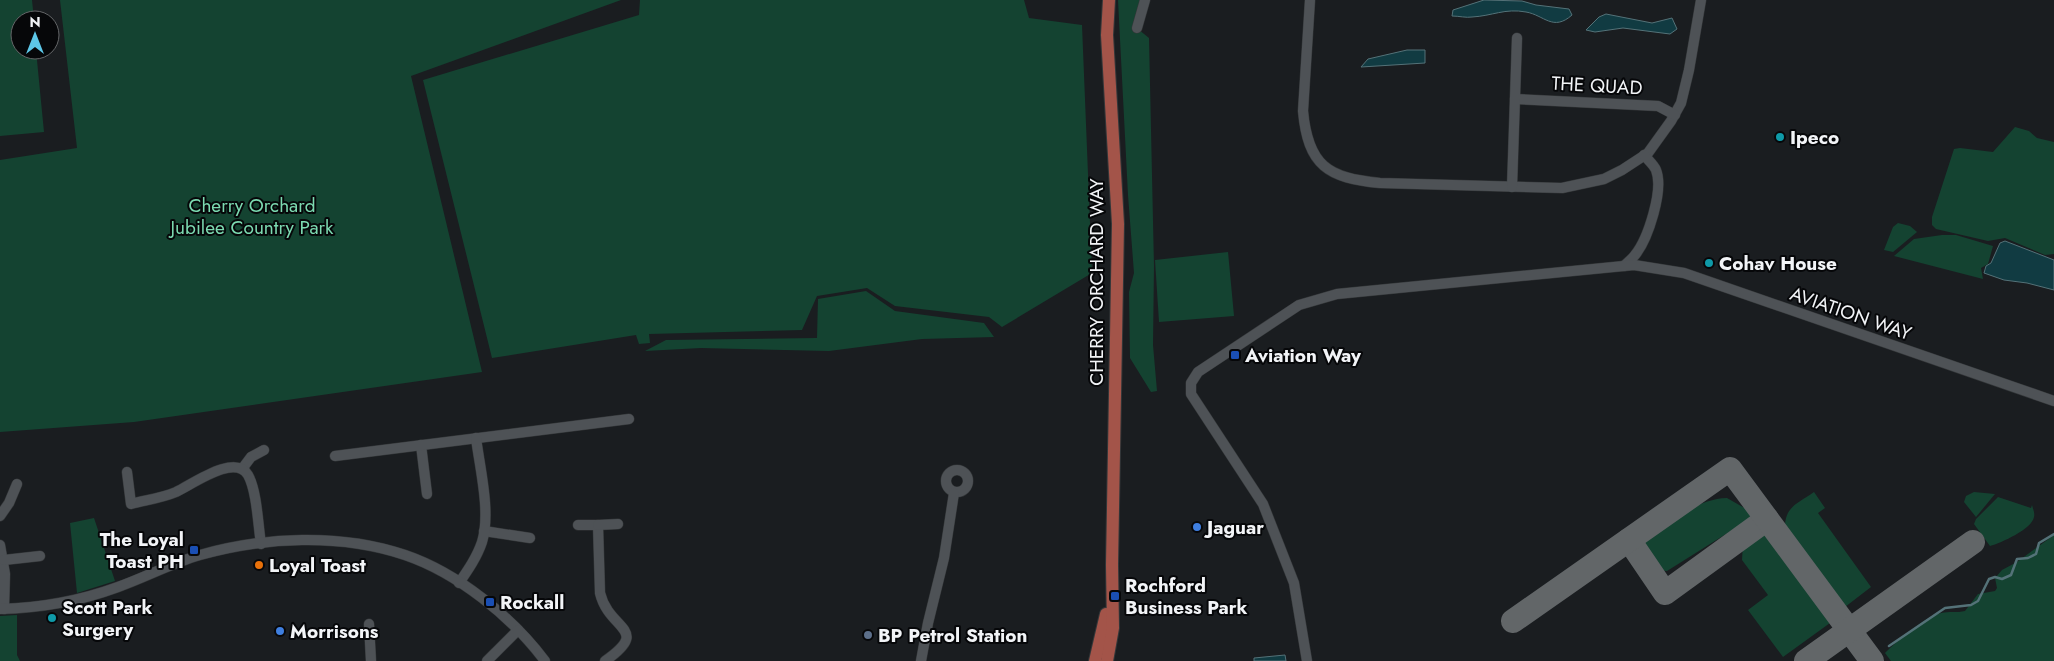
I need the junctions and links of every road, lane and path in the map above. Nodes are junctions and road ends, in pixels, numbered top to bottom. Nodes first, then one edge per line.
1 (1102, 0) edge
2 (1109, 0) edge
3 (1145, 0) edge
4 (1310, 0) edge
5 (1701, 0) edge
6 (1137, 28) dead end
7 (1107, 35) junction
8 (1517, 38) dead end
9 (1515, 99) junction
10 (1675, 115) junction
11 (1644, 155) junction
12 (1512, 187) junction
13 (1624, 266) junction
14 (2054, 401) edge
15 (629, 419) dead end
16 (476, 438) junction
17 (421, 445) junction
18 (264, 450) dead end
19 (334, 456) dead end
20 (242, 469) junction
21 (127, 472) dead end
22 (17, 484) dead end
23 (954, 492) dead end
24 (427, 494) dead end
25 (0, 516) edge
26 (618, 524) dead end
27 (578, 525) dead end
28 (598, 525) junction
29 (484, 531) junction
30 (530, 538) dead end
31 (0, 544) edge
32 (260, 544) junction
33 (40, 556) dead end
34 (4, 560) junction
35 (1112, 565) junction
36 (459, 583) junction
37 (2, 609) edge
38 (369, 624) dead end
39 (518, 630) junction
40 (371, 661) edge
41 (487, 661) edge
42 (545, 661) edge
43 (604, 661) edge
44 (921, 661) edge
45 (1095, 661) edge
46 (1107, 661) edge
47 (1307, 661) edge

1 - 7 main road
2 - 7 main road, CHERRY ORCHARD WAY
3 - 6 street
4 - 12 street
5 - 10 street
7 - 35 main road, CHERRY ORCHARD WAY
8 - 9 street
9 - 10 street, THE QUAD
9 - 12 street
10 - 11 street
11 - 12 street
11 - 13 street
13 - 14 street, AVIATION WAY
13 - 47 street, AVIATION WAY
15 - 16 street
16 - 17 street
16 - 29 street
17 - 19 street
17 - 24 street
18 - 20 street
20 - 21 street
20 - 32 street
22 - 25 street
23 - 44 street
26 - 28 street
27 - 28 street
28 - 43 street
29 - 30 street
29 - 36 street
31 - 34 street
32 - 36 street
32 - 37 street
33 - 34 street
34 - 37 street
35 - 45 main road, CHERRY ORCHARD WAY
35 - 46 main road, CHERRY ORCHARD WAY
36 - 39 street
38 - 40 street
39 - 41 street
39 - 42 street

